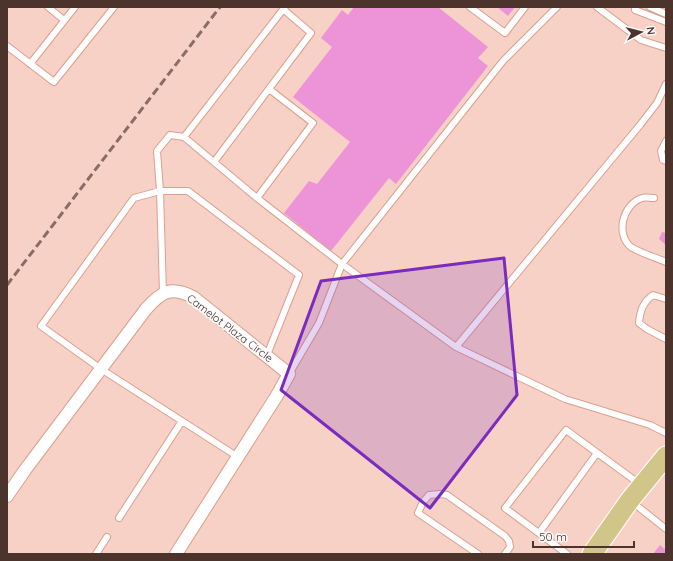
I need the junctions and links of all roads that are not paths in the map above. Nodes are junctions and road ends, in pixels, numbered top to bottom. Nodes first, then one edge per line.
1 (48, 7) edge
2 (75, 7) edge
3 (114, 7) edge
4 (470, 7) edge
5 (525, 7) edge
6 (557, 7) edge
7 (597, 7) edge
8 (634, 7) edge
9 (650, 7) edge
10 (284, 8) edge
11 (666, 14) edge
12 (64, 20) junction
13 (666, 22) edge
14 (7, 46) edge
15 (666, 48) edge
16 (30, 64) junction
17 (666, 84) edge
18 (269, 89) junction
19 (184, 138) junction
20 (666, 142) edge
21 (666, 151) edge
22 (666, 161) edge
23 (214, 162) junction
24 (160, 191) junction
25 (257, 198) junction
26 (654, 198) dead end
27 (666, 262) edge
28 (342, 264) junction
29 (163, 293) junction
30 (666, 299) edge
31 (666, 339) edge
32 (456, 347) junction
33 (267, 355) junction
34 (101, 369) junction
35 (289, 374) junction
36 (182, 421) junction
37 (666, 433) edge
38 (597, 453) junction
39 (666, 456) edge
40 (238, 457) junction
41 (642, 486) junction
42 (7, 496) edge
43 (630, 500) junction
44 (119, 518) dead end
45 (666, 529) edge
46 (539, 533) junction
47 (107, 537) dead end
48 (96, 554) edge
49 (176, 554) edge
50 (478, 554) edge
51 (505, 554) edge
52 (567, 554) edge
53 (592, 554) edge

1 - 12 lane
2 - 12 lane
3 - 16 lane
4 - 5 lane
6 - 28 lane
7 - 15 lane
8 - 13 lane
9 - 11 lane
10 - 18 lane
10 - 19 lane
12 - 16 lane
14 - 16 lane
17 - 32 lane
18 - 23 lane
18 - 25 lane
19 - 23 lane
19 - 24 lane
20 - 21 lane
20 - 22 lane
23 - 25 lane
24 - 29 lane
24 - 33 lane
24 - 34 lane
25 - 28 lane
26 - 27 lane
28 - 32 lane
28 - 35 lane
29 - 33 street, Camelot Plaza Circle
29 - 34 street
30 - 31 lane
32 - 37 lane
33 - 35 street, Camelot Plaza Circle
34 - 36 lane
34 - 42 street
35 - 40 street
36 - 40 lane
36 - 44 lane
38 - 41 lane
38 - 46 lane
38 - 46 lane
39 - 41 main road
40 - 49 street
41 - 43 main road
43 - 45 lane
43 - 53 main road
46 - 52 lane
47 - 48 lane
50 - 51 lane

